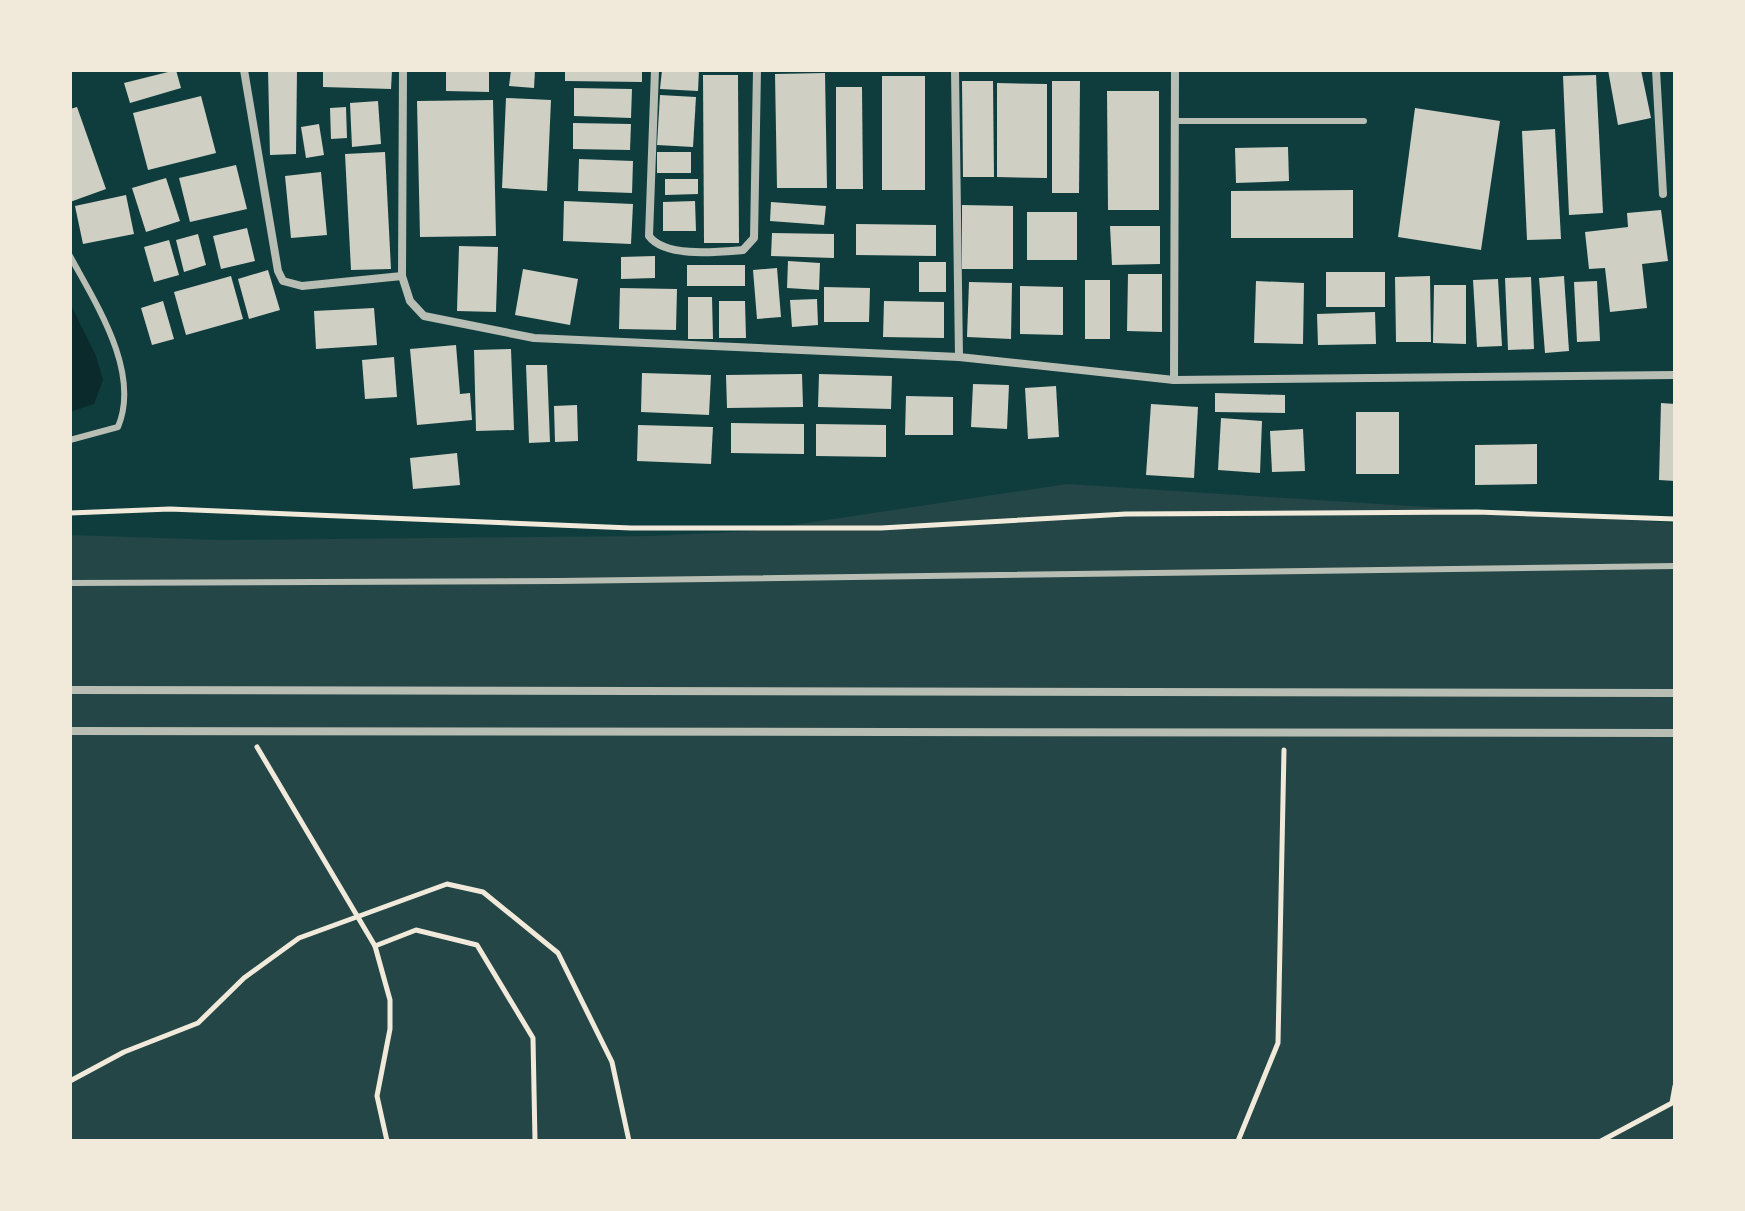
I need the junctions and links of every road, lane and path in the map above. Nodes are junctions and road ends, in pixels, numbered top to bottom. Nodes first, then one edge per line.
1 (244, 70) edge
2 (403, 70) edge
3 (655, 70) edge
4 (757, 70) edge
5 (955, 70) edge
6 (1175, 70) edge
7 (1656, 70) edge
8 (1175, 121) junction
9 (1364, 121) dead end
10 (1663, 194) dead end
11 (70, 256) edge
12 (402, 276) junction
13 (959, 357) junction
14 (1675, 375) edge
15 (1174, 380) junction
16 (70, 440) edge
17 (70, 513) edge
18 (1675, 519) edge
19 (1675, 566) edge
20 (70, 583) edge
21 (70, 690) edge
22 (1675, 693) edge
23 (70, 731) edge
24 (248, 732) junction
25 (1284, 732) junction
26 (1675, 733) edge
27 (357, 915) junction
28 (375, 946) junction
29 (70, 1081) edge
30 (1675, 1086) edge
31 (387, 1141) edge
32 (535, 1141) edge
33 (629, 1141) edge
34 (1238, 1141) edge
35 (1601, 1141) edge

1 - 12 street
2 - 12 street
3 - 4 street
5 - 13 street
6 - 8 street
7 - 10 street
8 - 9 lane
8 - 15 street
11 - 16 lane
12 - 13 street
13 - 15 street
14 - 15 street
17 - 18 path
19 - 20 lane
21 - 22 street
23 - 24 street
24 - 25 street
24 - 27 path
25 - 26 street
25 - 34 path
27 - 28 path
27 - 29 path
27 - 33 path
28 - 31 path
28 - 32 path
30 - 35 path

